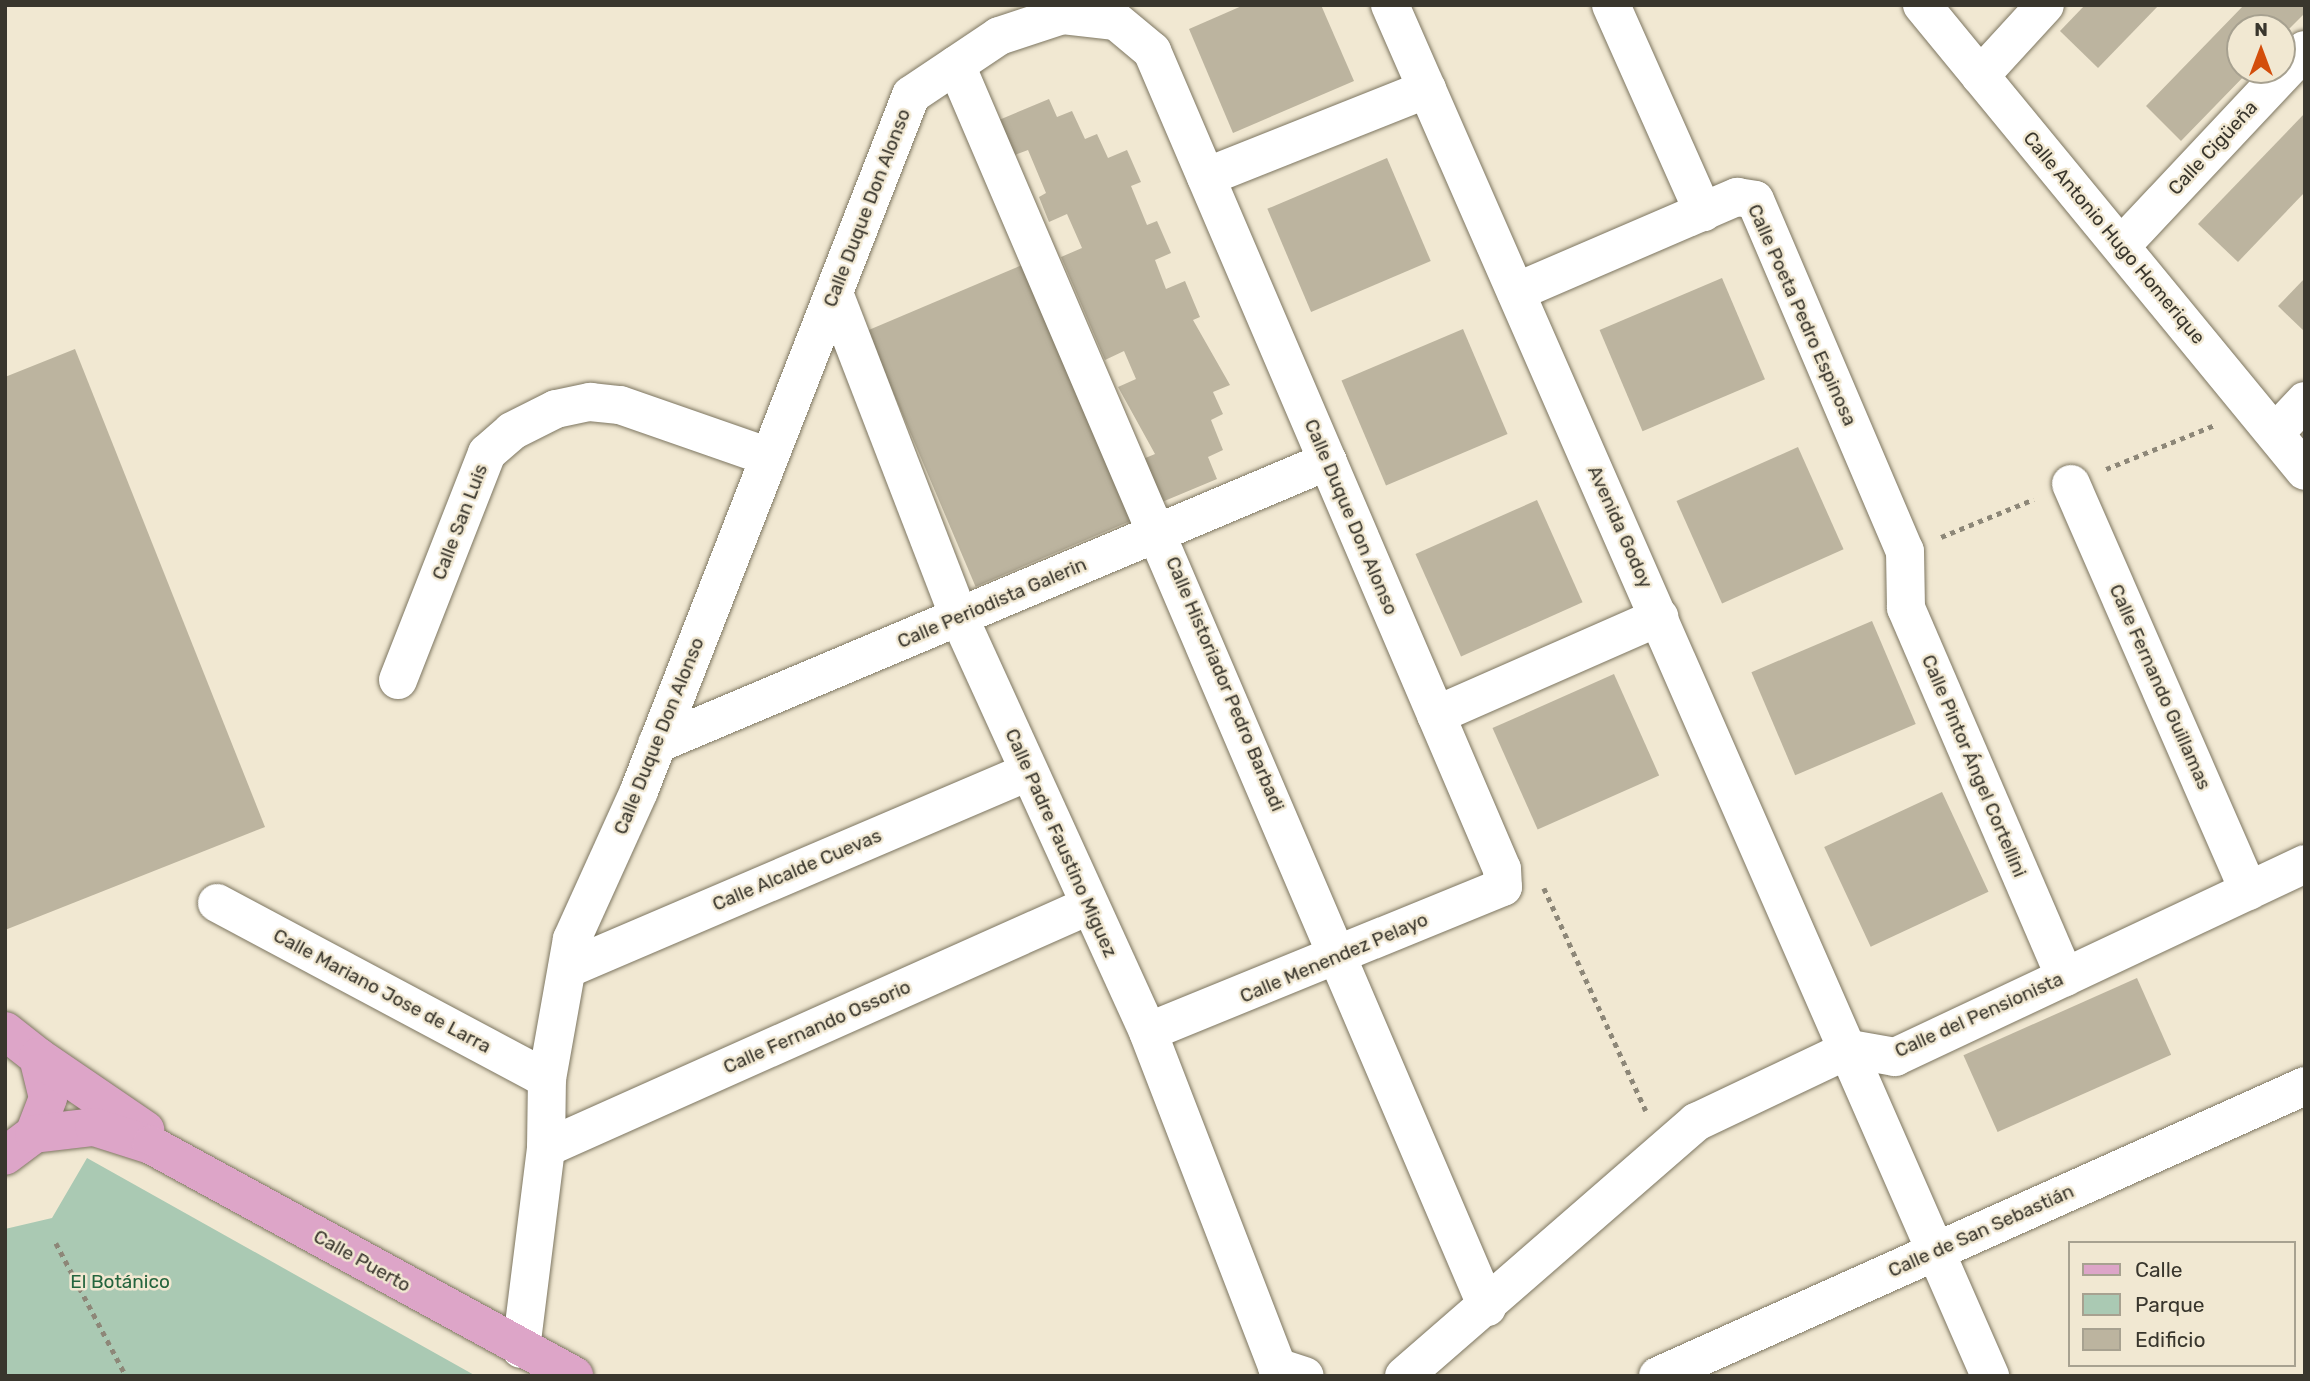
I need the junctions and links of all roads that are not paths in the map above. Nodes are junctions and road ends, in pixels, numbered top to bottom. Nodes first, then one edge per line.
1 (1390, 5) edge
2 (1611, 5) edge
3 (1922, 5) edge
4 (2045, 5) edge
5 (2305, 50) edge
6 (956, 65) junction
7 (1980, 76) junction
8 (1427, 89) junction
9 (1206, 177) junction
10 (1703, 212) junction
11 (2121, 246) junction
12 (1516, 292) junction
13 (834, 293) junction
14 (2305, 401) edge
15 (2275, 433) junction
16 (769, 457) junction
17 (1328, 461) junction
18 (2305, 471) edge
19 (2071, 484) dead end
20 (1160, 532) junction
21 (1905, 551) joint
22 (959, 617) junction
23 (1659, 617) junction
24 (398, 680) dead end
25 (1436, 715) junction
26 (657, 744) junction
27 (1028, 772) junction
28 (2305, 864) edge
29 (1502, 869) joint
30 (2249, 891) junction
31 (217, 903) dead end
32 (1088, 906) junction
33 (1340, 955) junction
34 (567, 969) junction
35 (2065, 977) junction
36 (6, 1029) edge
37 (1148, 1032) junction
38 (1850, 1049) junction
39 (38, 1057) junction
40 (547, 1079) junction
41 (2305, 1086) edge
42 (20, 1145) edge
43 (151, 1145) junction
44 (546, 1148) junction
45 (1936, 1251) junction
46 (1487, 1307) junction
47 (521, 1349) junction
48 (1670, 1373) edge
49 (574, 1376) edge
50 (1305, 1376) edge
51 (1405, 1376) edge
52 (1990, 1376) edge

1 - 8 street, Avenida Godoy
2 - 10 street
3 - 7 street, Calle Antonio Hugo Homerique
4 - 7 street
5 - 11 street, Calle Cigüeña
6 - 9 street, Calle Duque Don Alonso
6 - 13 street, Calle Duque Don Alonso
6 - 20 street, Calle Historiador Pedro Barbadi
7 - 11 street, Calle Antonio Hugo Homerique
8 - 9 street
8 - 12 street, Avenida Godoy
9 - 17 street, Calle Duque Don Alonso
10 - 12 street, Calle Poeta Pedro Espinosa
10 - 21 street, Calle Poeta Pedro Espinosa
11 - 15 street, Calle Antonio Hugo Homerique
12 - 23 street, Avenida Godoy
13 - 16 street, Calle Duque Don Alonso
13 - 22 street, Calle Padre Faustino Miguez
14 - 15 street
15 - 18 street, Calle Antonio Hugo Homerique
16 - 24 street, Calle San Luis
16 - 26 street, Calle Duque Don Alonso
17 - 20 street, Calle Periodista Galerin
17 - 25 street, Calle Duque Don Alonso
19 - 30 street, Calle Fernando Guillamas
20 - 22 street, Calle Periodista Galerin
20 - 33 street, Calle Historiador Pedro Barbadi
21 - 35 street, Calle Pintor Ángel Cortellini
22 - 26 street, Calle Periodista Galerin
22 - 27 street, Calle Padre Faustino Miguez
23 - 25 street
23 - 38 street, Avenida Godoy
25 - 29 street, Calle Duque Don Alonso
26 - 34 street, Calle Duque Don Alonso
27 - 32 street, Calle Padre Faustino Miguez
27 - 34 street, Calle Alcalde Cuevas
28 - 30 street, Calle del Pensionista
29 - 33 street, Calle Menendez Pelayo
30 - 35 street, Calle del Pensionista
31 - 40 street, Calle Mariano Jose de Larra
32 - 37 street, Calle Padre Faustino Miguez
32 - 44 street, Calle Fernando Ossorio
33 - 37 street, Calle Menendez Pelayo
33 - 46 street, Calle Historiador Pedro Barbadi
34 - 40 street, Calle Duque Don Alonso
35 - 38 street, Calle del Pensionista
36 - 39 main road, Calle Puerto
37 - 50 street, Calle Padre Faustino Miguez
38 - 45 street, Avenida Godoy
38 - 46 street
39 - 42 main road
39 - 43 main road, Calle Puerto
40 - 44 street, Calle Duque Don Alonso
41 - 45 street, Calle de San Sebastián
42 - 43 main road, Calle Puerto
43 - 47 main road, Calle Puerto
44 - 47 street, Calle Duque Don Alonso
45 - 48 street, Calle de San Sebastián
45 - 52 street, Avenida Godoy
46 - 51 street
47 - 49 main road, Calle Puerto

